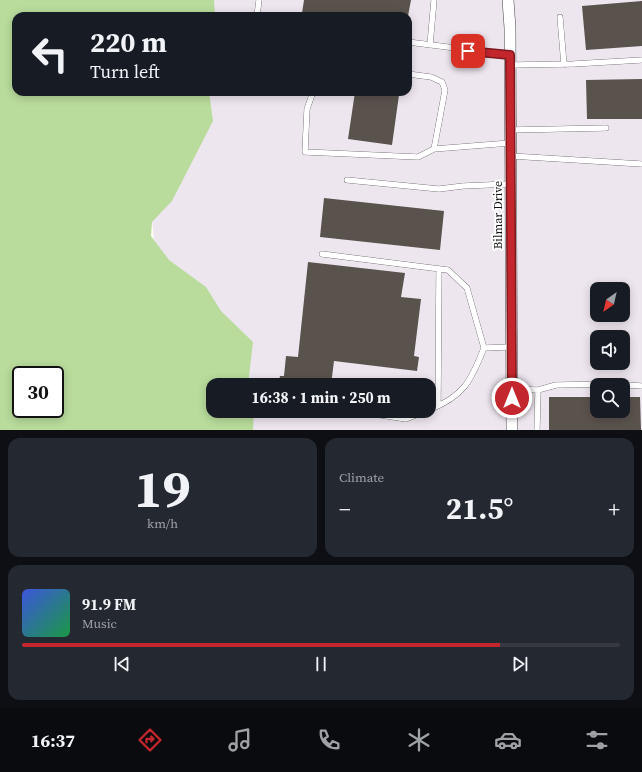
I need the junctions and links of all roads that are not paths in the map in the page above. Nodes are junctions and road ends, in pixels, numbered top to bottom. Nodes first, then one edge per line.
1 (259, 0) edge
2 (434, 0) edge
3 (508, 0) edge
4 (258, 12) edge
5 (560, 17) dead end
6 (412, 43) edge
7 (430, 45) junction
8 (511, 60) junction
9 (642, 60) edge
10 (564, 64) junction
11 (412, 75) edge
12 (312, 96) edge
13 (606, 128) dead end
14 (511, 130) junction
15 (511, 143) junction
16 (434, 149) junction
17 (511, 156) junction
18 (642, 164) edge
19 (347, 180) dead end
20 (511, 184) junction
21 (322, 254) dead end
22 (440, 270) junction
23 (484, 348) junction
24 (512, 348) junction
25 (642, 386) edge
26 (512, 390) junction
27 (538, 390) junction
28 (438, 406) joint
29 (512, 430) edge
30 (537, 430) edge

1 - 4 lane
2 - 7 lane
3 - 8 street, Bilmar Drive
5 - 10 lane
6 - 7 lane
7 - 8 lane
8 - 10 lane
8 - 14 street, Bilmar Drive
9 - 10 lane
11 - 16 lane
12 - 16 lane
13 - 14 lane
14 - 15 street, Bilmar Drive
15 - 16 lane
15 - 17 street, Bilmar Drive
17 - 18 lane
17 - 20 street, Bilmar Drive
19 - 20 lane
20 - 24 street, Bilmar Drive
21 - 22 lane
22 - 23 lane
22 - 28 lane
23 - 24 lane
23 - 28 lane
24 - 26 street, Bilmar Drive
25 - 27 lane
26 - 27 lane
26 - 29 street, Bilmar Drive
27 - 30 lane

